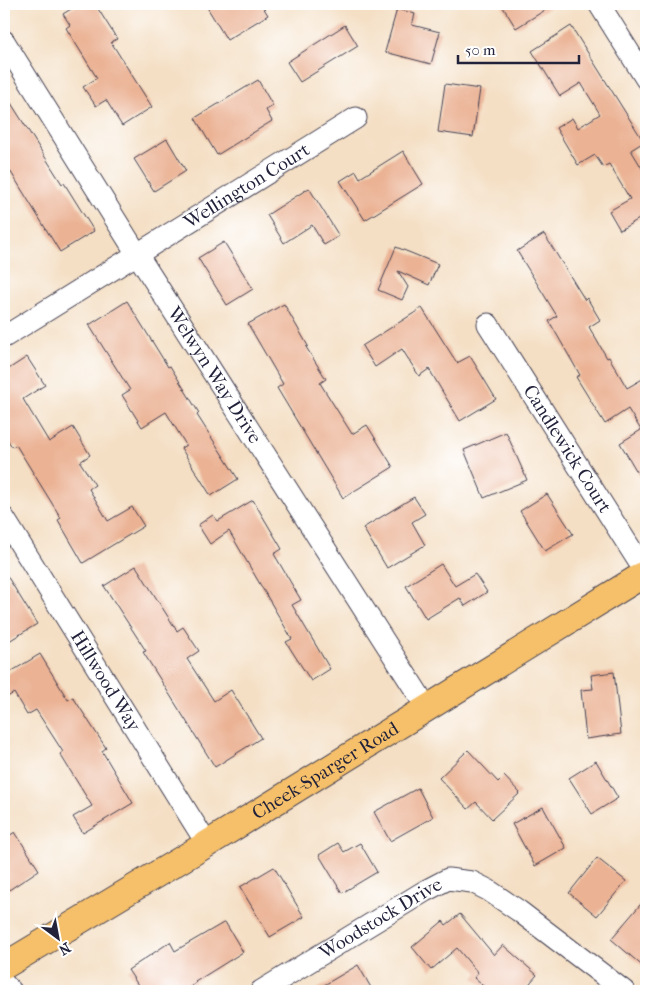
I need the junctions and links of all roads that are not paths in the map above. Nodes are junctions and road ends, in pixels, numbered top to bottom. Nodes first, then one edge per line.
1 (599, 4) edge
2 (4, 41) edge
3 (646, 79) edge
4 (356, 118) dead end
5 (137, 254) junction
6 (488, 324) dead end
7 (4, 337) edge
8 (4, 518) edge
9 (646, 573) edge
10 (427, 708) junction
11 (207, 844) junction
12 (4, 966) edge
13 (4, 984) edge
14 (11, 991) edge
15 (261, 991) edge
16 (624, 991) edge

1 - 3 street
2 - 5 street, Welwyn Way Drive
4 - 5 street, Wellington Court
5 - 7 street, Wellington Court
5 - 10 street, Welwyn Way Drive
6 - 9 street, Candlewick Court
8 - 11 street, Hillwood Way
9 - 10 main road, Cheek-Sparger Road
10 - 11 main road, Cheek-Sparger Road
11 - 12 main road, Cheek-Sparger Road
13 - 14 street
15 - 16 street, Woodstock Drive

